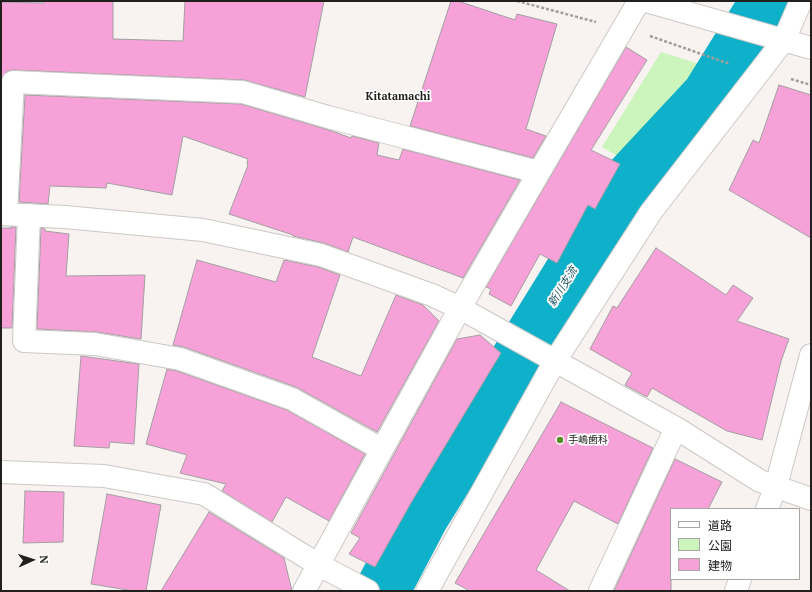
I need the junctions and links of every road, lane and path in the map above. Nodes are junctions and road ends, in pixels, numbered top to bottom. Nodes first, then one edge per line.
1 (517, 1) edge
2 (639, 1) edge
3 (646, 1) edge
4 (801, 1) edge
5 (699, 8) edge
6 (598, 23) dead end
7 (645, 35) dead end
8 (784, 40) junction
9 (811, 48) edge
10 (712, 58) dead end
11 (791, 79) dead end
12 (811, 85) edge
13 (538, 172) junction
14 (3, 214) edge
15 (29, 215) junction
16 (460, 308) junction
17 (811, 355) edge
18 (555, 361) junction
19 (676, 428) junction
20 (381, 449) junction
21 (1, 472) edge
22 (776, 486) junction
23 (811, 500) edge
24 (767, 508) edge
25 (320, 565) junction
26 (740, 580) edge
27 (304, 591) edge
28 (368, 591) edge
29 (426, 591) edge
30 (600, 591) edge
31 (736, 591) edge

1 - 6 path
2 - 13 street
3 - 5 street
4 - 8 street
5 - 8 street
7 - 10 path
8 - 9 street
8 - 18 street
11 - 12 path
13 - 14 street
13 - 16 street
14 - 15 street
15 - 16 street
15 - 20 street
16 - 18 street
16 - 20 street
17 - 22 street
18 - 19 street
18 - 29 street
19 - 22 street
19 - 30 street
20 - 25 street
21 - 25 street
22 - 23 street
22 - 24 street
25 - 27 street
25 - 28 street
26 - 31 street

